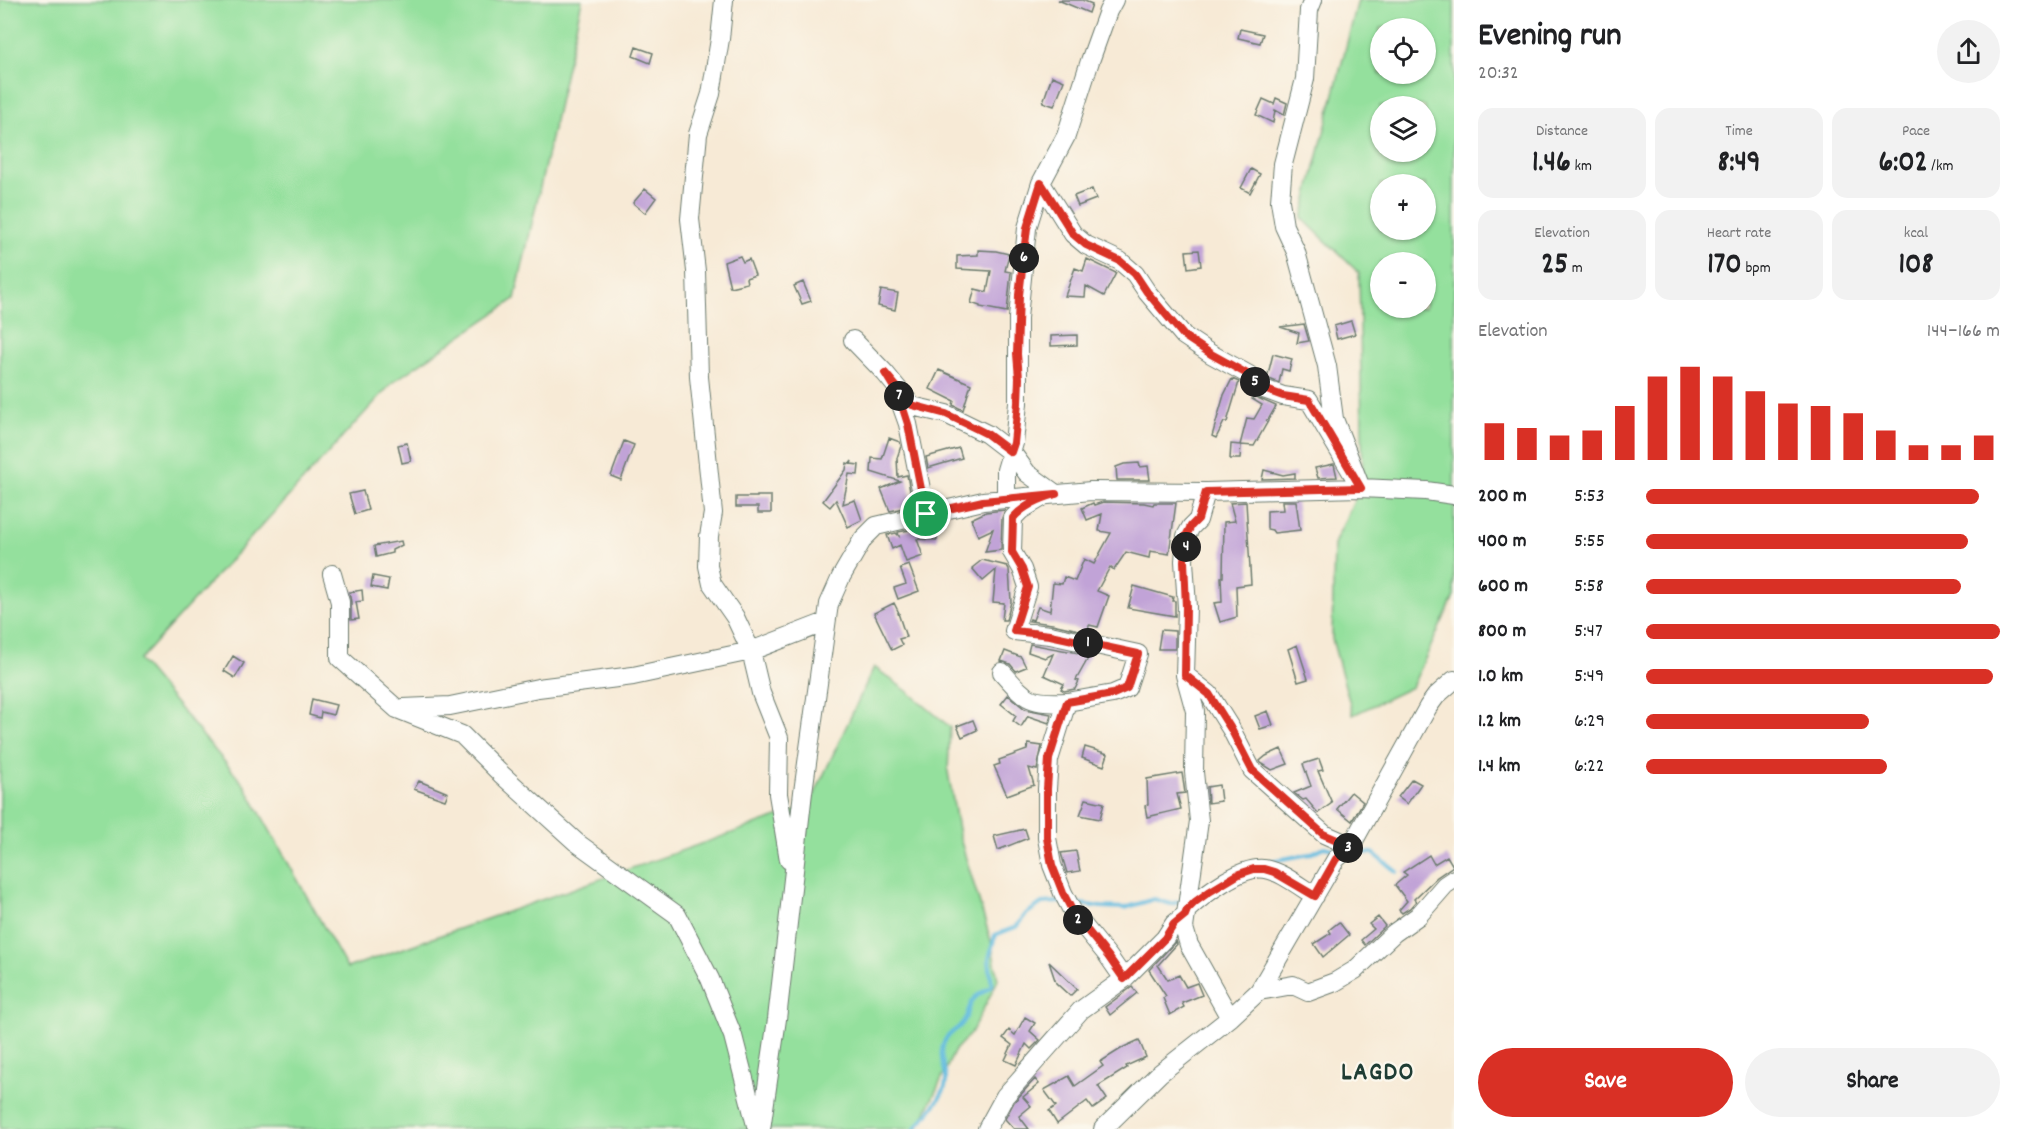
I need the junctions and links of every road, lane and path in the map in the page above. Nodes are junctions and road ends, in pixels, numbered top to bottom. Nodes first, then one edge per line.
1 (724, 0) edge
2 (1114, 0) edge
3 (1313, 0) edge
4 (1041, 183) junction
5 (853, 340) dead end
6 (885, 373) junction
7 (1011, 452) junction
8 (1361, 488) junction
9 (1206, 492) junction
10 (1056, 494) junction
11 (1454, 495) edge
12 (1006, 498) junction
13 (926, 514) junction
14 (332, 574) dead end
15 (826, 622) junction
16 (751, 651) junction
17 (1002, 672) dead end
18 (1185, 675) junction
19 (1454, 680) edge
20 (1067, 702) junction
21 (397, 709) junction
22 (1351, 846) junction
23 (1454, 879) edge
24 (792, 882) junction
25 (1315, 896) junction
26 (1186, 913) junction
27 (1124, 979) junction
28 (1259, 991) junction
29 (1230, 1018) junction
30 (759, 1129) edge
31 (987, 1129) edge
32 (1103, 1129) edge

1 - 16 street
2 - 4 street
3 - 8 street
4 - 7 street
4 - 8 street
5 - 6 street
6 - 7 street
6 - 13 street
7 - 10 street
7 - 12 street
8 - 9 street
8 - 11 street
9 - 10 street
9 - 18 street
10 - 12 street
10 - 20 street
12 - 13 street
13 - 15 street
14 - 21 street
15 - 16 street
15 - 24 street
16 - 21 street
16 - 24 street
17 - 20 street
18 - 22 street
18 - 26 street
19 - 22 street
20 - 27 street
21 - 30 street
22 - 25 street
23 - 28 street
24 - 30 street
25 - 26 street
25 - 28 street
26 - 27 street
26 - 29 street
27 - 31 street
28 - 29 street
29 - 32 street

